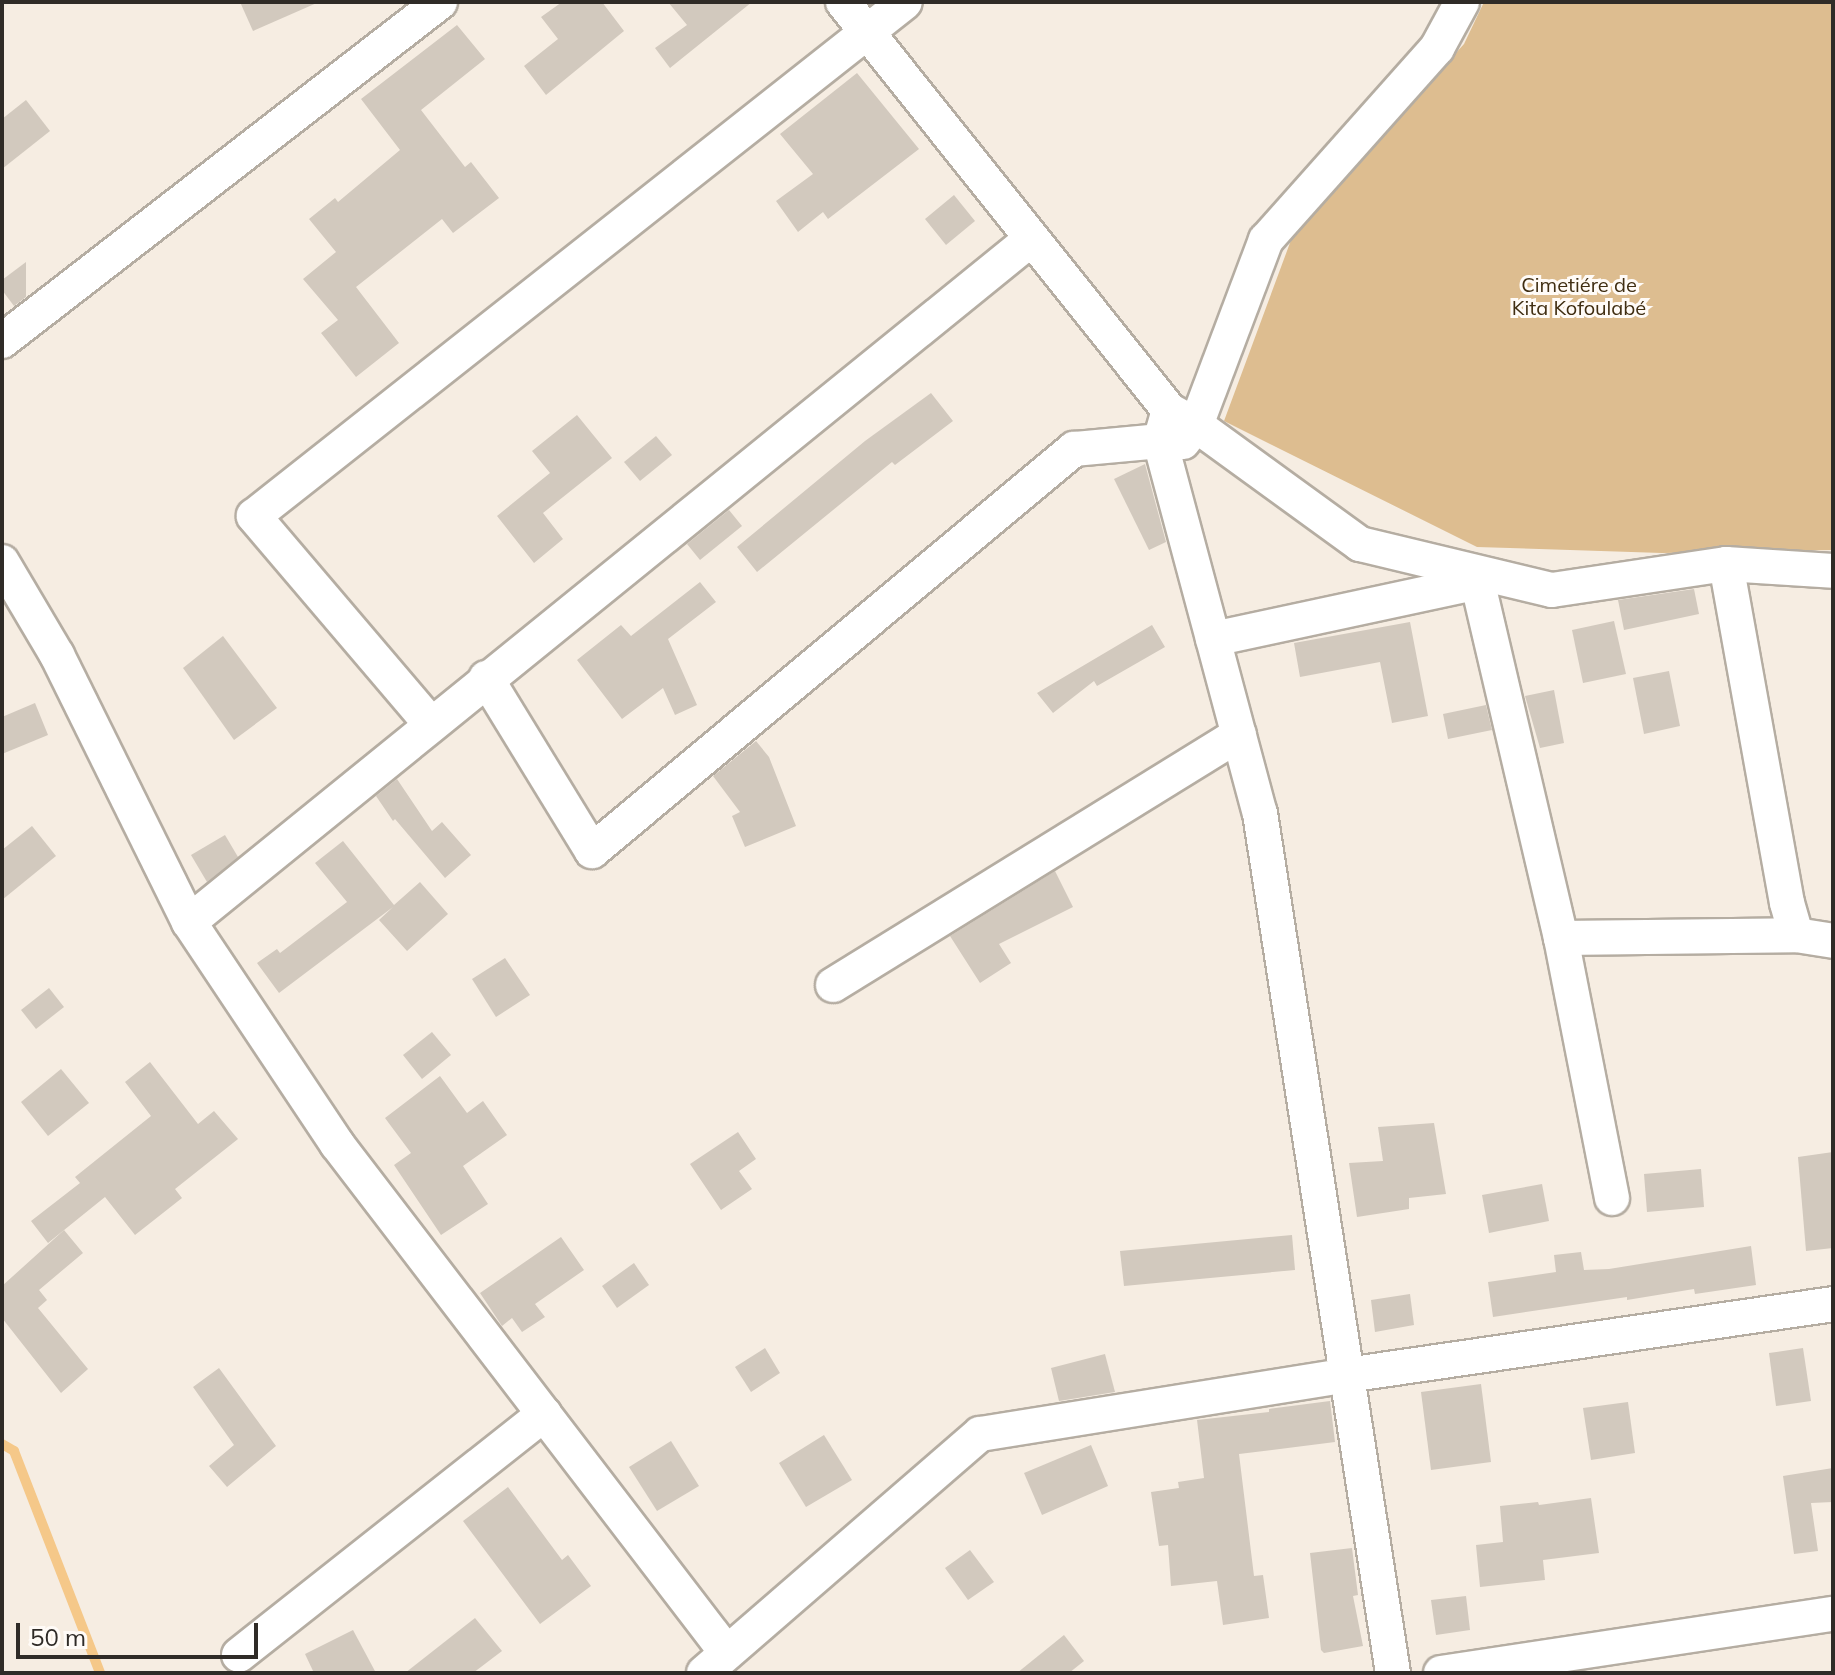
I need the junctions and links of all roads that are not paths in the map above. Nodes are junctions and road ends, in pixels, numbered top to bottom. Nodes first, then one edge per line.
1 (440, 2) edge
2 (843, 2) edge
3 (905, 2) edge
4 (1462, 2) edge
5 (867, 32) junction
6 (1030, 240) junction
7 (2, 341) edge
8 (1173, 435) junction
9 (2, 562) edge
10 (1726, 564) junction
11 (1833, 571) edge
12 (1477, 580) junction
13 (1552, 590) junction
14 (1213, 639) junction
15 (486, 678) junction
16 (430, 723) junction
17 (1239, 734) junction
18 (189, 922) junction
19 (1796, 935) junction
20 (1561, 938) junction
21 (1833, 941) edge
22 (833, 985) dead end
23 (1612, 1198) dead end
24 (1833, 1304) edge
25 (1347, 1375) junction
26 (544, 1414) junction
27 (1833, 1614) edge
28 (239, 1655) dead end
29 (716, 1663) edge
30 (1393, 1673) edge
31 (1441, 1673) edge

1 - 7 street
2 - 5 street
3 - 5 street
4 - 8 street
5 - 6 street
5 - 16 street
6 - 8 street
6 - 15 street
8 - 13 street
8 - 14 street
8 - 15 street
9 - 18 street
10 - 11 street
10 - 13 street
10 - 19 street
12 - 13 street
12 - 14 street
12 - 20 street
14 - 17 street
15 - 16 street
16 - 18 street
17 - 22 street
17 - 25 street
18 - 26 street
19 - 20 street
19 - 21 street
20 - 23 street
24 - 25 street
25 - 29 street
25 - 30 street
26 - 28 street
26 - 29 street
27 - 31 street

